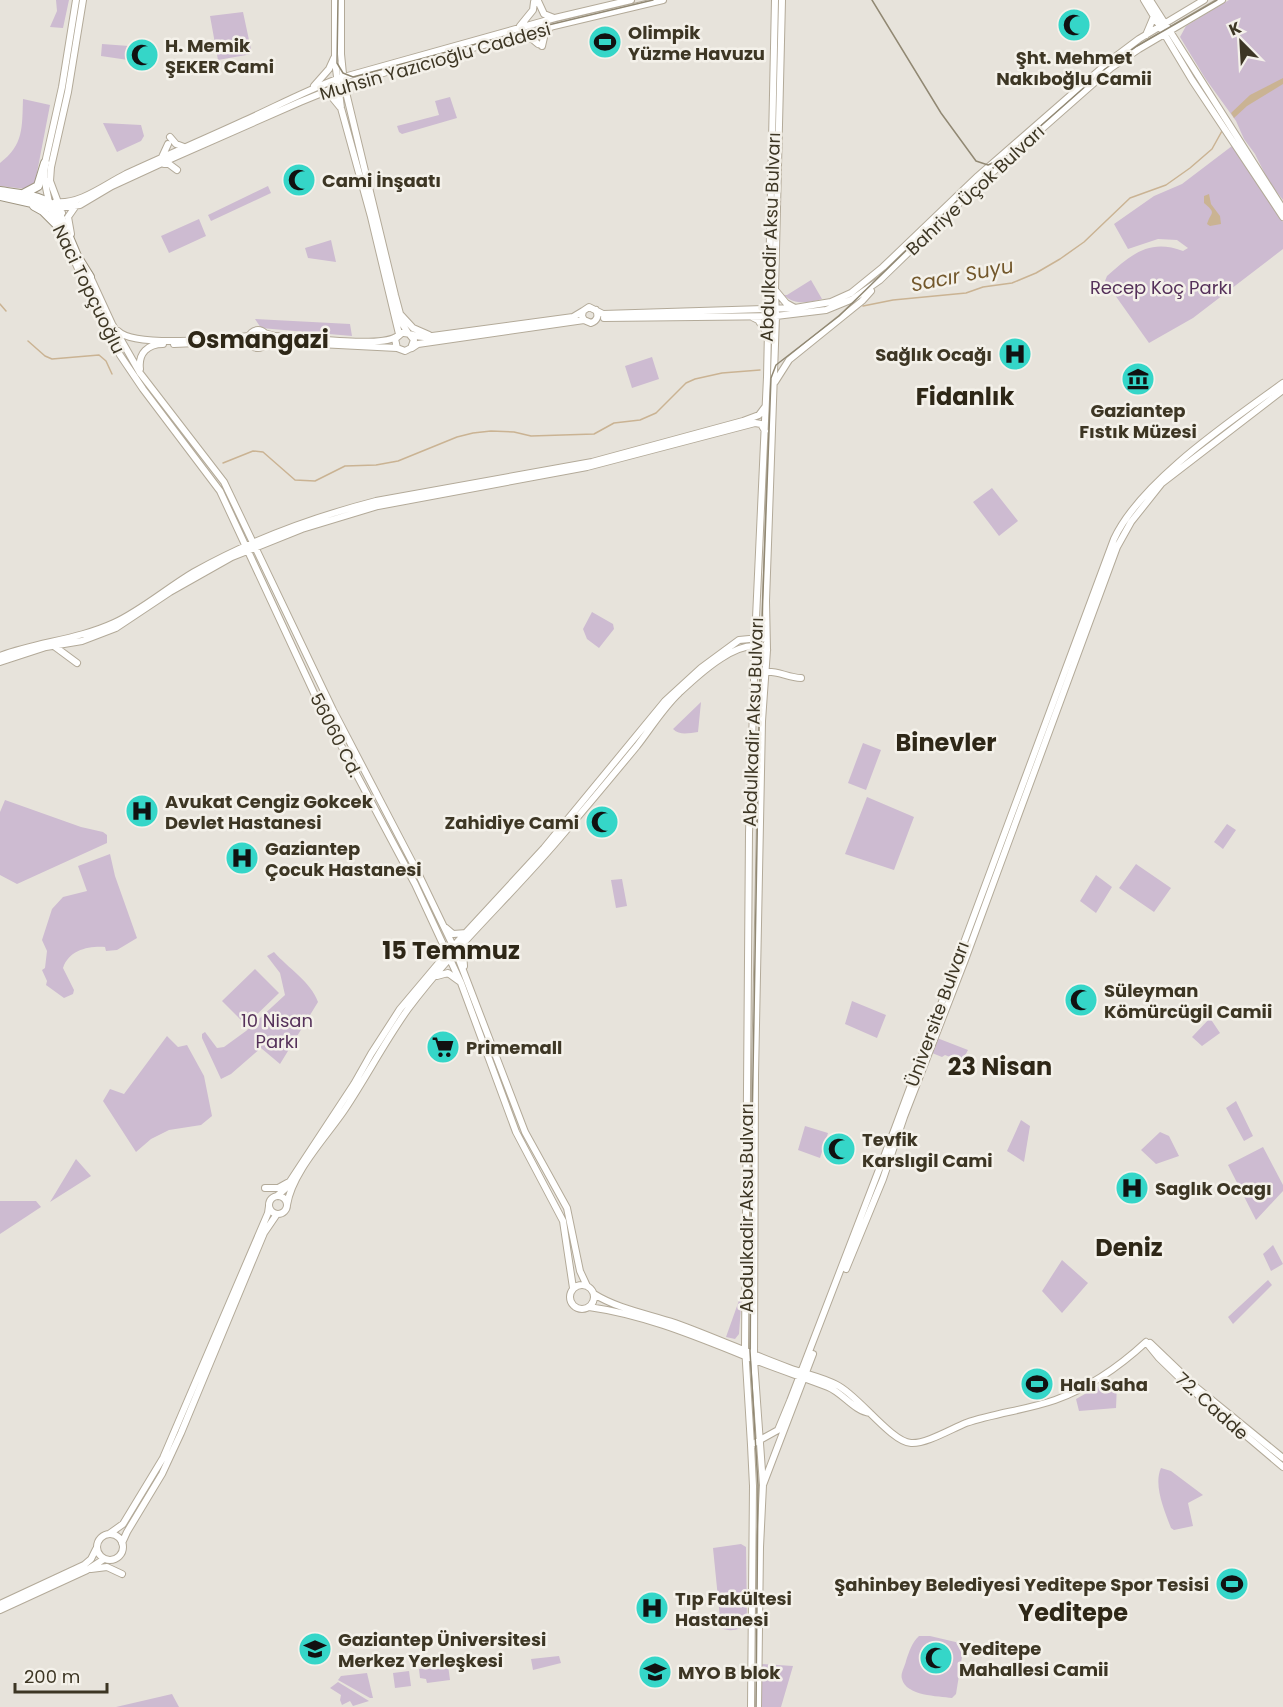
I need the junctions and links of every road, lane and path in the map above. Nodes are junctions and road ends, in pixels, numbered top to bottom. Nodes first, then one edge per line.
1 (76, 0) edge
2 (83, 0) edge
3 (336, 0) edge
4 (341, 0) edge
5 (631, 0) edge
6 (663, 0) edge
7 (775, 0) edge
8 (782, 0) edge
9 (1144, 0) edge
10 (1150, 0) edge
11 (1204, 0) edge
12 (1222, 0) edge
13 (536, 1) edge
14 (1156, 15) junction
15 (1176, 17) junction
16 (555, 18) junction
17 (1162, 25) junction
18 (553, 26) junction
19 (519, 31) junction
20 (1170, 32) junction
21 (1146, 35) junction
22 (1152, 42) junction
23 (1173, 43) junction
24 (338, 54) junction
25 (362, 70) junction
26 (359, 79) junction
27 (340, 82) junction
28 (308, 90) junction
29 (319, 94) junction
30 (347, 99) junction
31 (341, 108) junction
32 (1229, 130) junction
33 (187, 149) junction
34 (45, 163) junction
35 (158, 163) junction
36 (50, 181) junction
37 (0, 190) edge
38 (0, 196) edge
39 (21, 197) junction
40 (80, 202) junction
41 (54, 205) junction
42 (1283, 209) edge
43 (1283, 217) edge
44 (59, 227) junction
45 (71, 234) junction
46 (90, 277) junction
47 (880, 280) junction
48 (775, 291) junction
49 (583, 310) junction
50 (596, 310) junction
51 (794, 311) junction
52 (399, 312) junction
53 (776, 312) junction
54 (767, 313) junction
55 (749, 316) junction
56 (584, 320) junction
57 (595, 320) junction
58 (112, 324) junction
59 (264, 333) junction
60 (767, 333) junction
61 (409, 334) junction
62 (775, 334) junction
63 (398, 335) junction
64 (249, 336) junction
65 (432, 337) junction
66 (250, 344) junction
67 (263, 346) junction
68 (397, 348) junction
69 (411, 348) junction
70 (140, 373) junction
71 (1283, 384) edge
72 (773, 385) junction
73 (1283, 390) edge
74 (765, 406) junction
75 (757, 420) junction
76 (765, 431) junction
77 (239, 530) junction
78 (247, 531) junction
79 (268, 539) junction
80 (250, 547) junction
81 (236, 553) junction
82 (252, 560) junction
83 (261, 562) junction
84 (756, 618) junction
85 (766, 639) junction
86 (739, 640) junction
87 (755, 642) junction
88 (54, 646) junction
89 (767, 650) junction
90 (0, 656) edge
91 (0, 662) edge
92 (77, 663) dead end
93 (765, 672) junction
94 (801, 678) dead end
95 (496, 904) junction
96 (443, 925) junction
97 (440, 935) junction
98 (468, 936) junction
99 (452, 952) junction
100 (438, 964) junction
101 (465, 975) junction
102 (432, 980) junction
103 (461, 983) junction
104 (290, 1182) junction
105 (265, 1188) dead end
106 (277, 1196) junction
107 (287, 1205) junction
108 (269, 1206) junction
109 (277, 1214) junction
110 (587, 1286) junction
111 (573, 1288) junction
112 (594, 1294) junction
113 (589, 1307) junction
114 (1146, 1341) junction
115 (745, 1353) junction
116 (754, 1356) junction
117 (803, 1372) junction
118 (817, 1383) junction
119 (800, 1389) junction
120 (870, 1413) junction
121 (761, 1440) junction
122 (751, 1445) junction
123 (777, 1449) junction
124 (1283, 1458) edge
125 (1283, 1467) edge
126 (763, 1485) junction
127 (109, 1534) junction
128 (122, 1543) junction
129 (96, 1549) junction
130 (104, 1559) junction
131 (87, 1570) junction
132 (122, 1574) dead end
133 (37, 1590) junction
134 (0, 1604) edge
135 (0, 1610) edge
136 (751, 1707) edge
137 (758, 1707) edge

1 - 34 main road, Naci Topçuoğlu
2 - 36 main road, Naci Topçuoğlu
3 - 24 main road
4 - 24 main road
5 - 16 main road, Muhsin Yazıcıoğlu Caddesi
6 - 18 main road, Muhsin Yazıcıoğlu Caddesi
7 - 54 main road, Abdulkadir Aksu Bulvarı
8 - 48 main road, Abdulkadir Aksu Bulvarı
9 - 14 main road
10 - 14 main road
11 - 15 main road, Bahriye Üçok Bulvarı
12 - 20 main road, Bahriye Üçok Bulvarı
13 - 16 main road
13 - 19 main road
14 - 15 main road
14 - 17 main road
14 - 21 main road
15 - 17 main road, Bahriye Üçok Bulvarı
16 - 19 main road, Muhsin Yazıcıoğlu Caddesi
17 - 20 main road
17 - 21 main road, Bahriye Üçok Bulvarı
18 - 19 main road, Muhsin Yazıcıoğlu Caddesi
18 - 19 main road
19 - 25 main road, Muhsin Yazıcıoğlu Caddesi
19 - 26 main road, Muhsin Yazıcıoğlu Caddesi
20 - 22 main road, Bahriye Üçok Bulvarı
20 - 23 main road
21 - 51 main road, Bahriye Üçok Bulvarı
22 - 23 main road
22 - 47 main road, Bahriye Üçok Bulvarı
23 - 32 main road
23 - 32 main road
24 - 25 main road
24 - 27 main road
24 - 28 main road
25 - 27 main road, Muhsin Yazıcıoğlu Caddesi
26 - 27 main road, Muhsin Yazıcıoğlu Caddesi
26 - 30 main road
27 - 28 main road, Muhsin Yazıcıoğlu Caddesi
27 - 29 main road, Muhsin Yazıcıoğlu Caddesi
27 - 30 main road
27 - 31 main road
28 - 33 main road, Muhsin Yazıcıoğlu Caddesi
29 - 31 main road
29 - 33 main road, Muhsin Yazıcıoğlu Caddesi
30 - 52 main road
31 - 63 main road
32 - 42 main road
32 - 43 main road
33 - 35 main road, Muhsin Yazıcıoğlu Caddesi
33 - 35 main road
33 - 35 main road
34 - 39 highway
34 - 41 main road, Naci Topçuoğlu
35 - 40 main road, Muhsin Yazıcıoğlu Caddesi
36 - 40 main road
36 - 41 main road, Naci Topçuoğlu
37 - 39 highway
38 - 39 highway
39 - 41 highway
39 - 44 highway
40 - 41 main road, Muhsin Yazıcıoğlu Caddesi
40 - 45 main road
41 - 44 main road, Naci Topçuoğlu
41 - 45 main road, Naci Topçuoğlu
41 - 46 highway
44 - 77 main road, Naci Topçuoğlu
45 - 46 main road, Naci Topçuoğlu
46 - 58 main road, Naci Topçuoğlu
47 - 51 main road, Bahriye Üçok Bulvarı
47 - 72 main road
48 - 51 main road
48 - 53 main road, Abdulkadir Aksu Bulvarı
49 - 50 main road
49 - 56 main road
49 - 65 main road
50 - 54 main road
50 - 57 main road
51 - 53 main road, Bahriye Üçok Bulvarı
51 - 62 main road
52 - 61 main road
52 - 65 main road
53 - 54 main road, Bahriye Üçok Bulvarı
53 - 62 main road, Abdulkadir Aksu Bulvarı
54 - 55 main road
54 - 60 main road, Abdulkadir Aksu Bulvarı
55 - 57 main road
55 - 60 main road
56 - 57 main road
56 - 69 main road
58 - 64 main road
58 - 70 main road, Naci Topçuoğlu
59 - 63 main road
59 - 64 main road
59 - 67 main road
60 - 74 main road, Abdulkadir Aksu Bulvarı
61 - 63 main road
61 - 65 main road
61 - 69 main road
62 - 72 main road, Abdulkadir Aksu Bulvarı
63 - 68 main road
64 - 66 main road
66 - 67 main road
66 - 70 main road
67 - 68 main road
68 - 69 main road
70 - 78 main road, Naci Topçuoğlu
71 - 117 main road, Üniversite Bulvarı
72 - 85 main road, Abdulkadir Aksu Bulvarı
73 - 117 main road, Üniversite Bulvarı
74 - 75 main road
74 - 76 main road, Abdulkadir Aksu Bulvarı
75 - 76 main road
75 - 79 main road
76 - 84 main road, Abdulkadir Aksu Bulvarı
77 - 80 main road, Naci Topçuoğlu
77 - 81 main road
78 - 79 main road
78 - 80 main road, Naci Topçuoğlu
79 - 80 main road
79 - 83 main road
80 - 81 main road
80 - 82 main road, 56060 Cd.
80 - 83 main road, 56060 Cd.
81 - 82 main road
81 - 88 main road
81 - 90 main road
82 - 97 main road, 56060 Cd.
83 - 96 main road, 56060 Cd.
84 - 86 main road
84 - 87 main road, Abdulkadir Aksu Bulvarı
85 - 87 main road
85 - 89 main road, Abdulkadir Aksu Bulvarı
86 - 87 main road
86 - 95 main road
87 - 89 main road
87 - 95 main road
87 - 115 main road, Abdulkadir Aksu Bulvarı
88 - 91 main road
88 - 92 main road
89 - 93 main road, Abdulkadir Aksu Bulvarı
93 - 94 main road
93 - 116 main road, Abdulkadir Aksu Bulvarı
95 - 98 main road
96 - 98 main road
96 - 99 main road, 56060 Cd.
97 - 99 main road, 56060 Cd.
97 - 100 main road
98 - 99 main road
98 - 101 main road
99 - 100 main road
99 - 101 main road
99 - 102 main road
99 - 103 main road
100 - 104 main road
101 - 110 main road
102 - 103 main road
102 - 107 main road
103 - 111 main road
104 - 105 main road
104 - 106 main road
106 - 107 main road
106 - 108 main road
107 - 109 main road
108 - 109 main road
108 - 127 main road
109 - 128 main road
110 - 111 main road
110 - 112 main road
111 - 113 main road
112 - 113 main road
112 - 115 main road
113 - 115 main road
114 - 120 main road
114 - 124 main road
114 - 125 main road, 72. Cadde
115 - 116 main road
115 - 122 main road, Abdulkadir Aksu Bulvarı
116 - 117 main road
116 - 121 main road, Abdulkadir Aksu Bulvarı
117 - 118 main road
117 - 119 main road, Üniversite Bulvarı
117 - 120 main road
117 - 121 main road, Üniversite Bulvarı
118 - 119 main road
118 - 120 main road
119 - 123 main road, Üniversite Bulvarı
121 - 122 main road, Üniversite Bulvarı
121 - 123 main road
121 - 126 main road, Abdulkadir Aksu Bulvarı
122 - 136 main road
123 - 126 main road, Üniversite Bulvarı
126 - 137 main road, Üniversite Bulvarı
127 - 128 main road
127 - 129 main road
128 - 130 main road
129 - 130 main road
129 - 133 main road
130 - 131 main road
131 - 132 main road
131 - 133 main road
133 - 134 main road
133 - 135 main road

